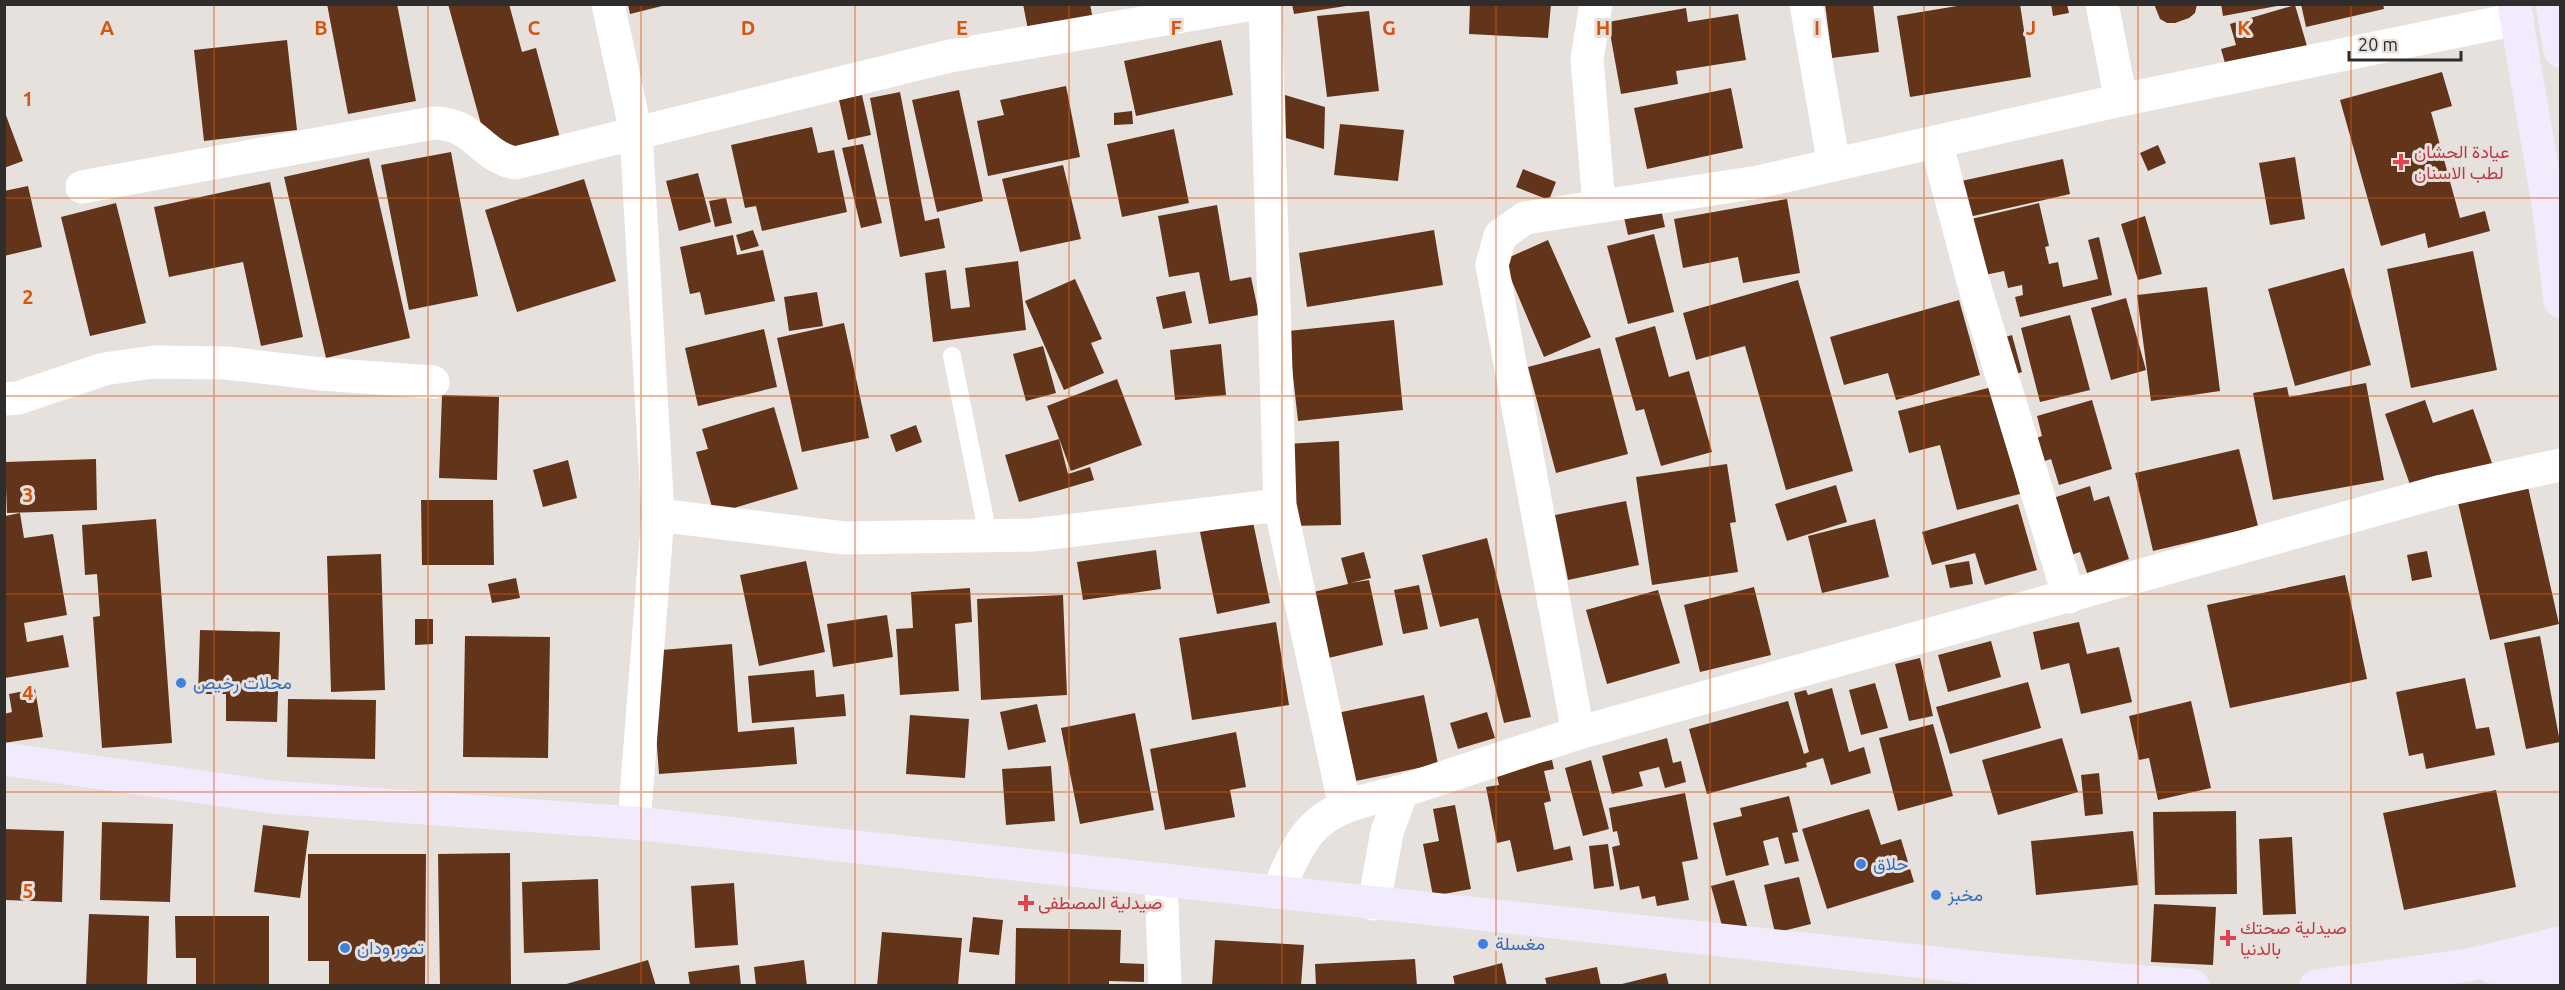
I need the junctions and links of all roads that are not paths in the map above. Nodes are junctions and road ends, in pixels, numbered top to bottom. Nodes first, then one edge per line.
1 (608, 4) edge
2 (1253, 4) edge
3 (1265, 4) edge
4 (1596, 4) edge
5 (1806, 4) edge
6 (2102, 4) edge
7 (2552, 4) edge
8 (2515, 12) edge
9 (2560, 51) edge
10 (2121, 100) junction
11 (636, 133) junction
12 (1936, 142) junction
13 (1834, 165) junction
14 (82, 187) dead end
15 (1599, 205) junction
16 (2560, 301) edge
17 (952, 356) dead end
18 (433, 382) dead end
19 (4, 399) edge
20 (2560, 465) edge
21 (1280, 505) junction
22 (658, 515) junction
23 (988, 535) junction
24 (2069, 597) junction
25 (1578, 733) junction
26 (4, 759) edge
27 (1402, 791) junction
28 (1345, 807) junction
29 (634, 823) junction
30 (1161, 880) junction
31 (1277, 892) junction
32 (1374, 904) junction
33 (2560, 919) edge
34 (2549, 946) edge
35 (2469, 965) junction
36 (2560, 977) edge
37 (2000, 978) edge
38 (1165, 986) edge
39 (2193, 986) edge
40 (2316, 986) edge

1 - 11 street
2 - 11 street
3 - 21 street
4 - 15 street
5 - 13 street
6 - 10 street
7 - 9 main road
8 - 10 street
8 - 16 main road
10 - 12 street
11 - 14 street
11 - 22 street
12 - 13 street
12 - 24 street
13 - 15 street
15 - 25 street
17 - 23 lane
18 - 19 street
20 - 24 street
21 - 23 street
21 - 28 street
22 - 23 street
22 - 29 street
24 - 25 street
25 - 27 street
26 - 29 main road
27 - 28 street
27 - 32 street
28 - 31 street
29 - 30 main road
30 - 31 main road
30 - 38 street
31 - 32 main road
32 - 37 main road
33 - 34 main road
34 - 35 main road
35 - 36 main road
35 - 40 main road
37 - 39 main road

